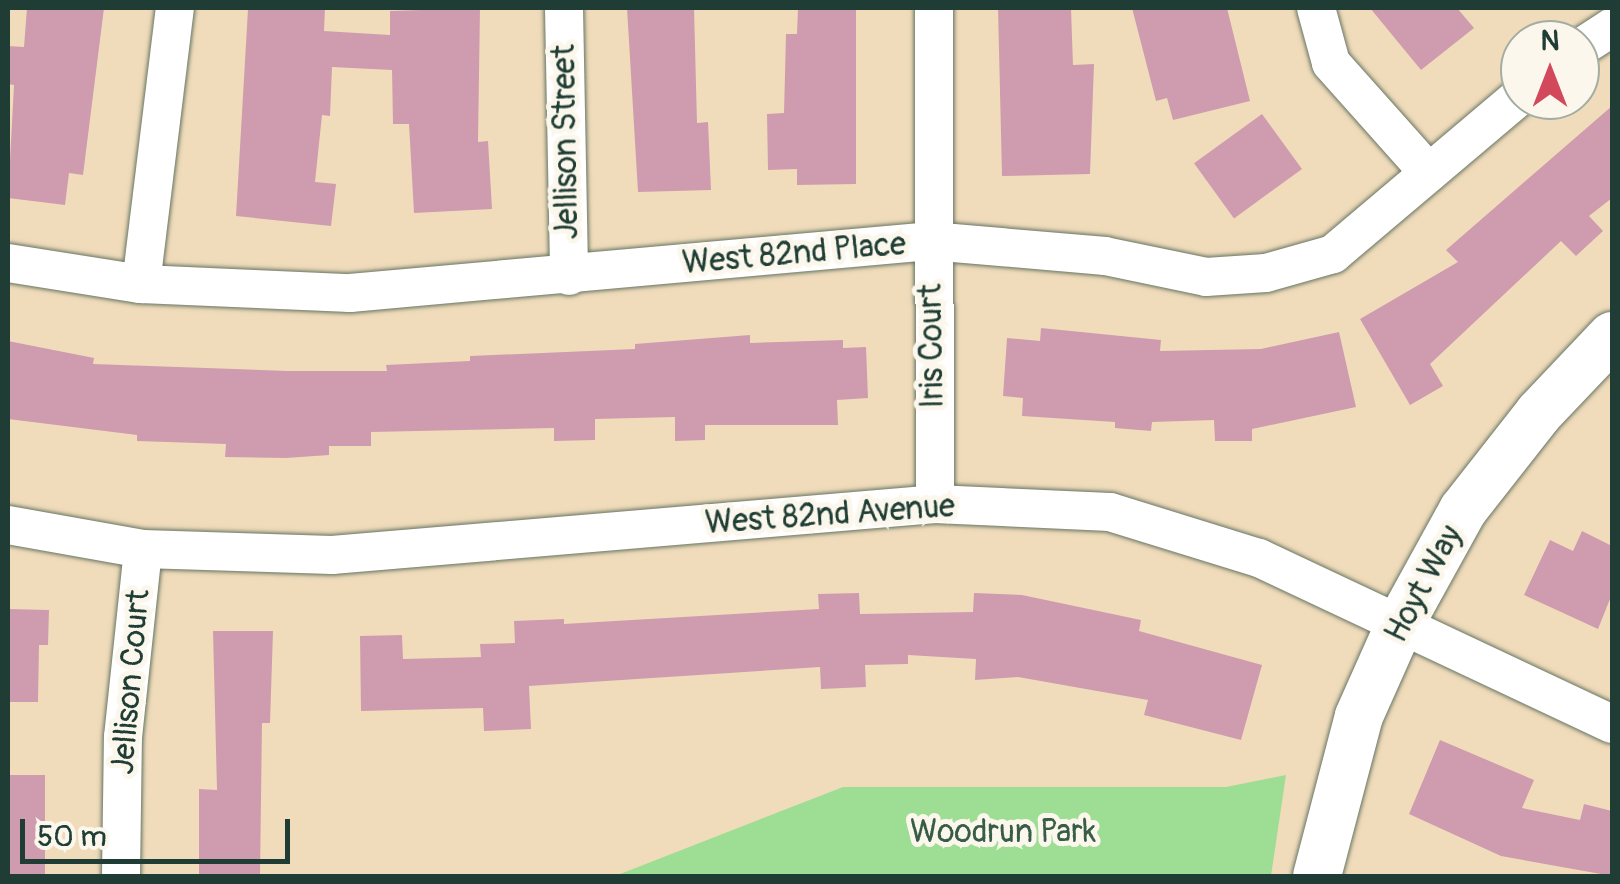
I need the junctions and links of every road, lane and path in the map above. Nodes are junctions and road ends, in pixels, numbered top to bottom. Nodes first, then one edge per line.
1 (174, 8) edge
2 (564, 8) edge
3 (934, 8) edge
4 (1316, 8) edge
5 (1500, 113) edge
6 (1429, 172) junction
7 (930, 241) junction
8 (8, 263) edge
9 (569, 276) junction
10 (141, 284) junction
11 (1612, 336) edge
12 (935, 504) junction
13 (8, 524) edge
14 (143, 548) junction
15 (1398, 626) junction
16 (1612, 724) edge
17 (121, 876) edge
18 (1317, 876) edge

1 - 10 street
2 - 9 street, Jellison Street
3 - 7 street, Iris Court
4 - 6 street
5 - 6 street, West 82nd Place
6 - 7 street, West 82nd Place
7 - 9 street, West 82nd Place
7 - 12 street, Iris Court
8 - 10 street, West 82nd Place
9 - 10 street, West 82nd Place
11 - 15 street, Hoyt Way
12 - 14 street, West 82nd Avenue
12 - 15 street, West 82nd Avenue
13 - 14 street, West 82nd Avenue
14 - 17 street, Jellison Court
15 - 16 street, West 82nd Avenue
15 - 18 street, Hoyt Way

